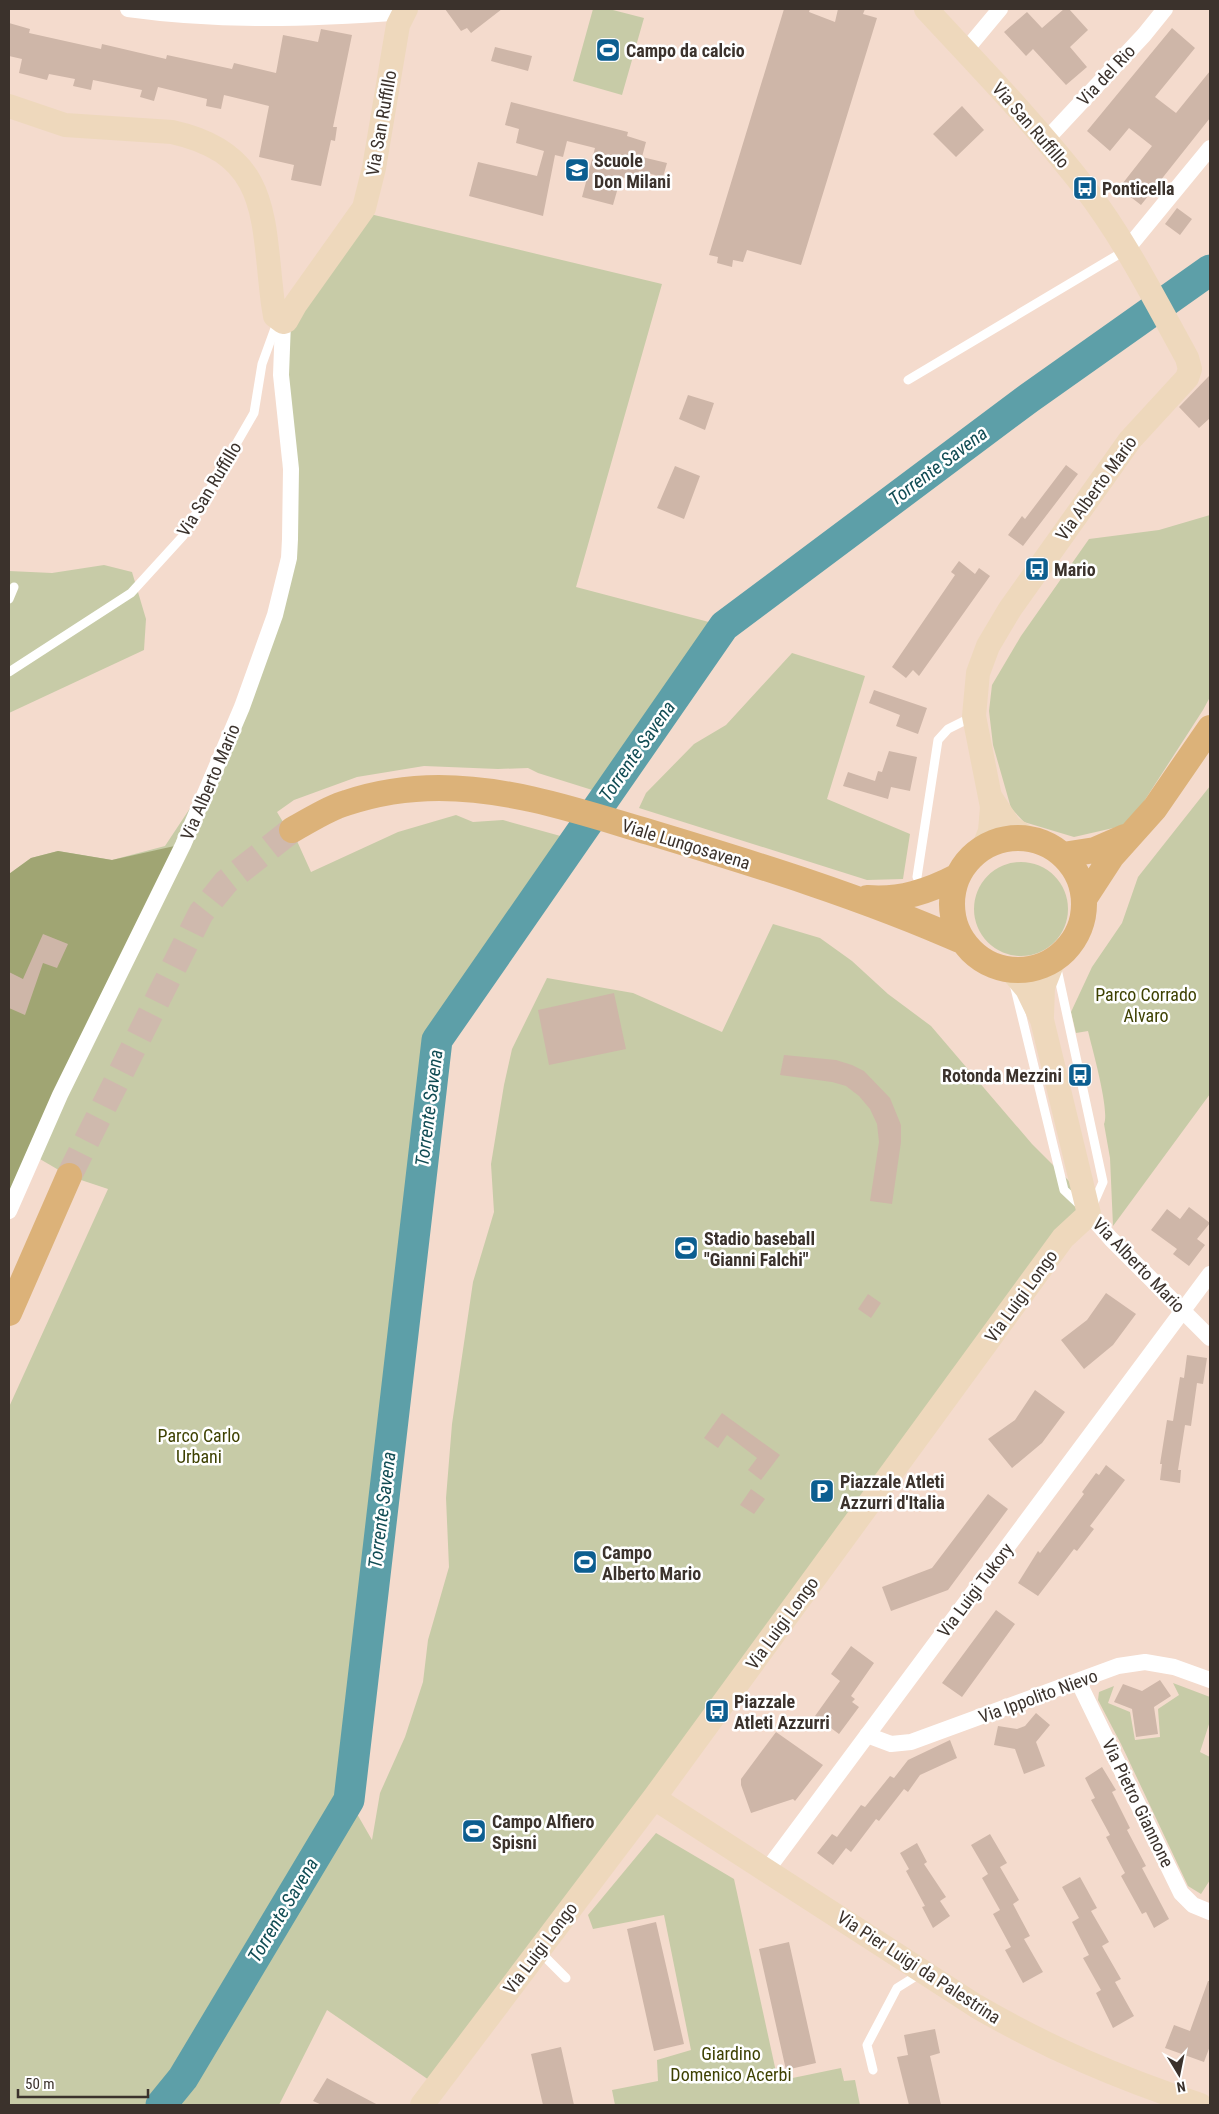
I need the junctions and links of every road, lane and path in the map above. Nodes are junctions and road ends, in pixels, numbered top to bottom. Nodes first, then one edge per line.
1 (128, 9) edge
2 (926, 9) edge
3 (1000, 9) edge
4 (1165, 9) edge
5 (405, 10) edge
6 (965, 51) junction
7 (9, 106) edge
8 (1045, 140) junction
9 (1210, 148) edge
10 (1127, 249) junction
11 (280, 321) junction
12 (908, 380) dead end
13 (14, 586) dead end
14 (9, 599) edge
15 (9, 672) edge
16 (974, 716) junction
17 (1210, 728) edge
18 (991, 798) junction
19 (292, 830) tunnel mouth
20 (1132, 833) junction
21 (1030, 839) junction
22 (983, 849) junction
23 (1063, 855) junction
24 (958, 876) junction
25 (916, 878) dead end
26 (846, 897) junction
27 (1084, 899) junction
28 (964, 942) junction
29 (1054, 959) junction
30 (1011, 970) junction
31 (1042, 1020) junction
32 (69, 1176) tunnel mouth
33 (9, 1211) edge
34 (1089, 1214) junction
35 (1210, 1274) edge
36 (1183, 1311) junction
37 (9, 1313) edge
38 (1210, 1338) edge
39 (1210, 1680) edge
40 (1078, 1681) junction
41 (867, 1734) junction
42 (654, 1798) junction
43 (767, 1870) junction
44 (1210, 1912) edge
45 (538, 1950) junction
46 (924, 1971) junction
47 (566, 1978) dead end
48 (873, 2070) dead end
49 (422, 2105) edge
50 (1200, 2105) edge

1 - 5 street, Via San Ruffillo
2 - 6 street, Via San Ruffillo
3 - 6 street
4 - 8 street, Via del Rio
5 - 11 street, Via San Ruffillo
6 - 8 street, Via San Ruffillo
7 - 11 street
8 - 10 street, Via San Ruffillo
9 - 10 street
10 - 12 lane
10 - 16 street, Via Alberto Mario
11 - 15 lane, Via San Ruffillo
11 - 33 street, Via Alberto Mario
13 - 14 lane
16 - 18 street, Via Alberto Mario
16 - 25 lane
17 - 20 main road
18 - 21 street, Via Alberto Mario
18 - 22 street, Via Alberto Mario
19 - 26 main road, Viale Lungosavena
20 - 23 main road
20 - 27 main road
21 - 22 main road
21 - 23 main road
22 - 24 main road
23 - 27 main road
24 - 26 main road, Viale Lungosavena
24 - 28 main road
26 - 28 main road, Viale Lungosavena
27 - 29 main road
28 - 30 main road
29 - 30 main road
29 - 31 street, Via Alberto Mario
29 - 34 lane, Via Alberto Mario
30 - 31 street, Via Alberto Mario
30 - 34 lane, Via Alberto Mario
31 - 34 street, Via Alberto Mario
32 - 37 main road
34 - 36 street, Via Alberto Mario
34 - 42 street, Via Luigi Longo
35 - 36 street, Via Luigi Tukory
36 - 38 street, Via Alberto Mario
36 - 41 street, Via Luigi Tukory
39 - 40 street, Via Ippolito Nievo
40 - 41 street, Via Ippolito Nievo
40 - 44 street, Via Pietro Giannone
41 - 43 street, Via Luigi Tukory
42 - 43 street, Via Pier Luigi da Palestrina
42 - 45 street, Via Luigi Longo
43 - 46 street, Via Pier Luigi da Palestrina
45 - 47 lane
45 - 49 street, Via Luigi Longo
46 - 48 lane
46 - 50 street, Via Pier Luigi da Palestrina

